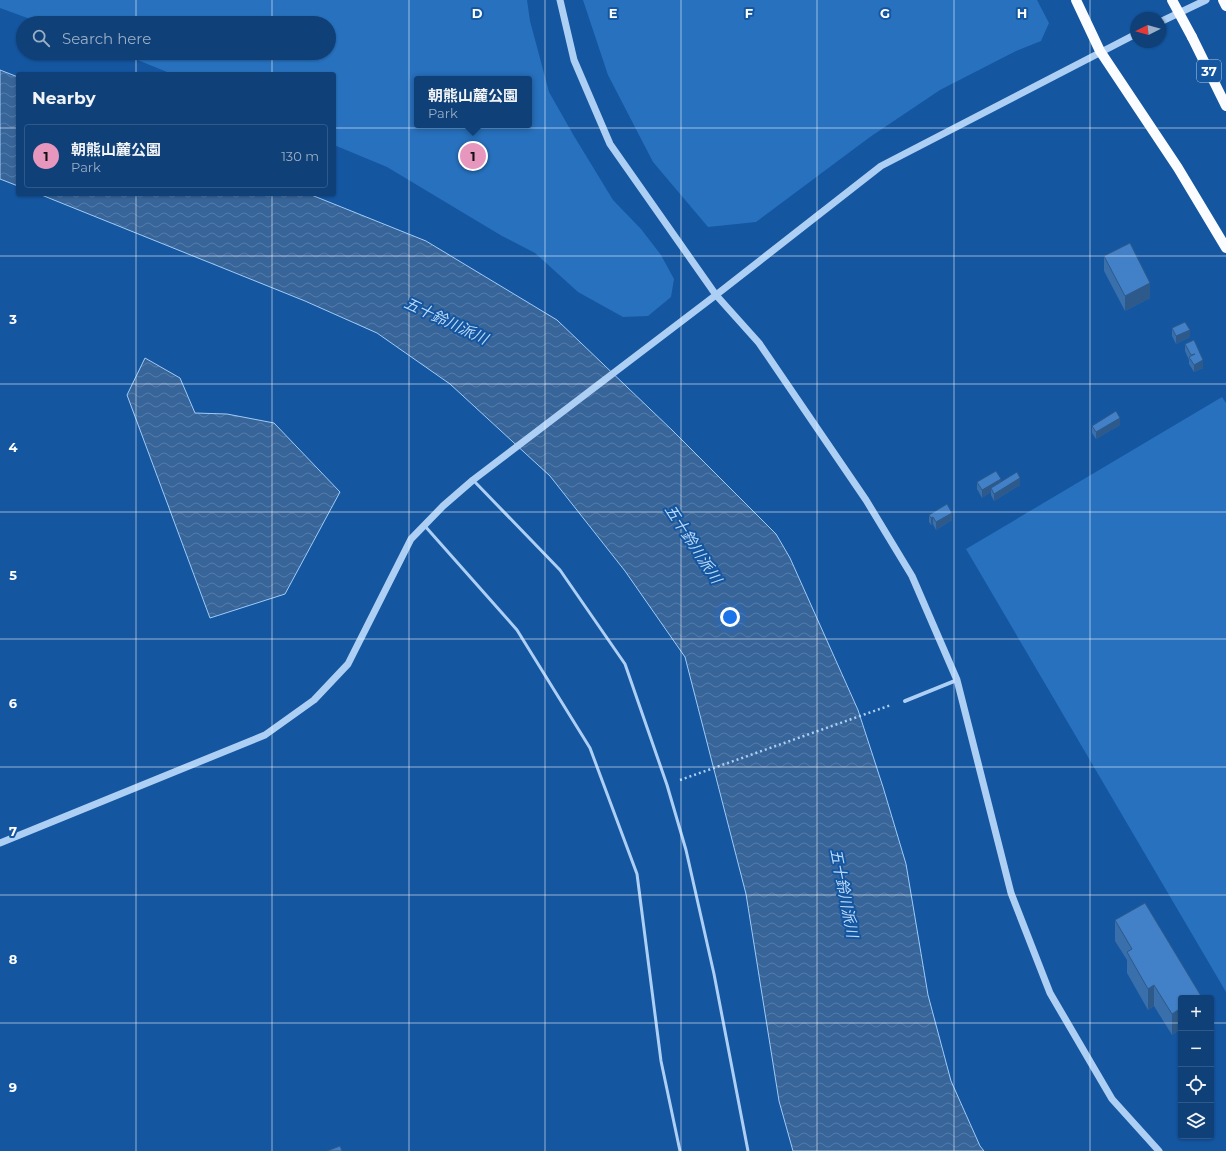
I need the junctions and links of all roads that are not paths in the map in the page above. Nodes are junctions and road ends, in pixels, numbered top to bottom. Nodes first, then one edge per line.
1 (560, 0) edge
2 (1076, 0) edge
3 (1172, 0) edge
4 (1206, 0) edge
5 (1223, 0) edge
6 (1226, 6) edge
7 (1166, 19) edge
8 (1130, 37) edge
9 (1100, 51) junction
10 (1226, 106) edge
11 (1226, 248) edge
12 (716, 295) junction
13 (473, 480) junction
14 (424, 525) junction
15 (956, 680) junction
16 (905, 700) road end
17 (0, 843) edge
18 (680, 1151) edge
19 (748, 1151) edge
20 (1159, 1151) edge

1 - 12 street
2 - 9 main road
3 - 10 main road, 37, bridge
4 - 7 street
5 - 6 main road
8 - 9 street
9 - 11 main road
9 - 12 street
12 - 13 street
12 - 15 street
13 - 14 street
13 - 19 lane
14 - 17 street
14 - 18 lane
15 - 16 street
15 - 20 street

